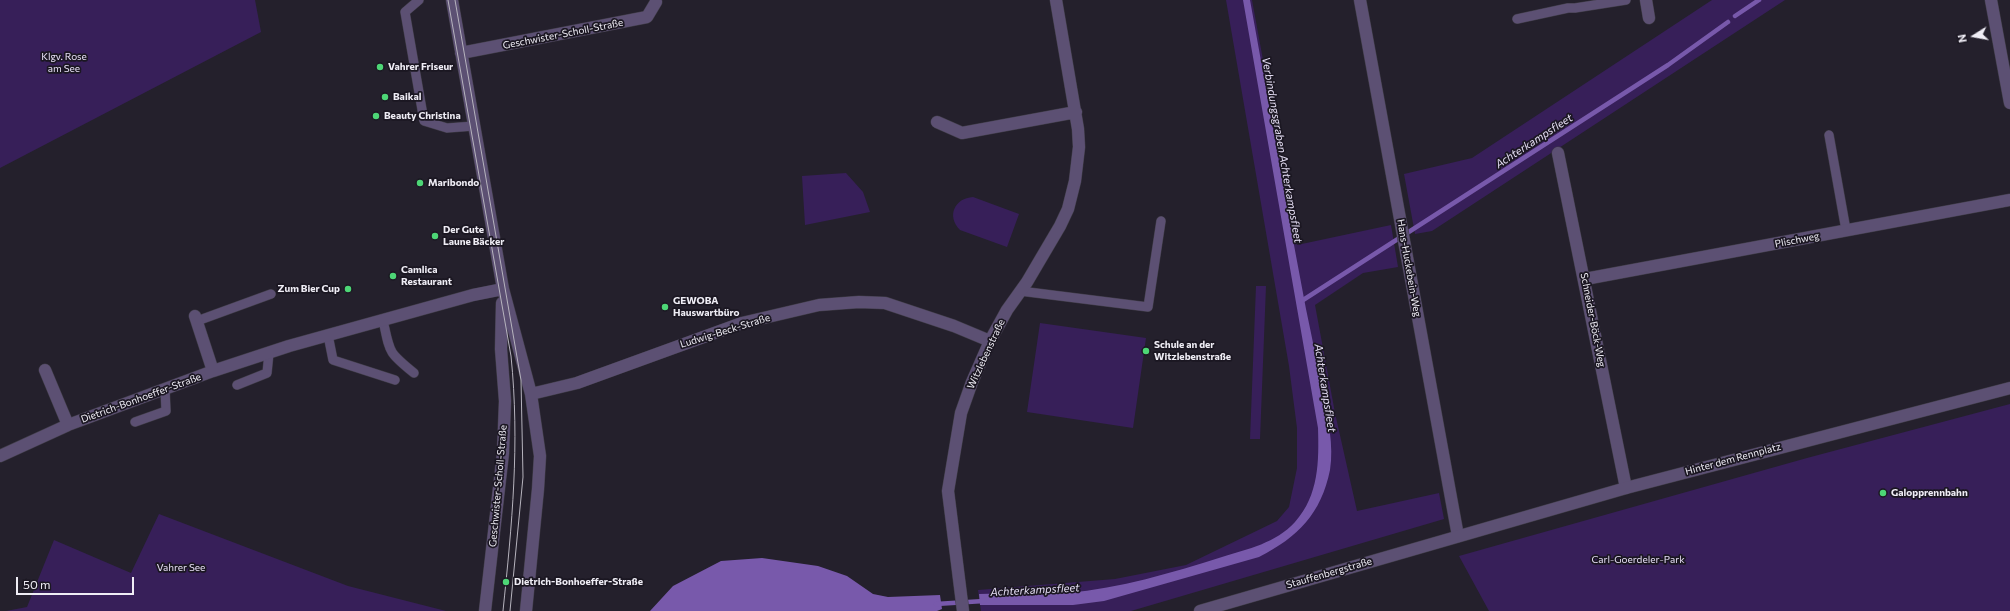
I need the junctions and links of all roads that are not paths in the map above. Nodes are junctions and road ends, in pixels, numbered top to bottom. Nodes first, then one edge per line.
1 (419, 0) edge
2 (452, 0) edge
3 (1056, 0) edge
4 (1360, 0) edge
5 (1626, 0) edge
6 (1646, 0) edge
7 (1991, 0) edge
8 (656, 2) dead end
9 (1649, 18) dead end
10 (1517, 19) dead end
11 (461, 54) junction
12 (2010, 103) edge
13 (1076, 112) junction
14 (937, 122) dead end
15 (474, 126) junction
16 (1829, 135) dead end
17 (1558, 153) dead end
18 (2010, 200) edge
19 (1161, 221) dead end
20 (1846, 230) junction
21 (1584, 279) junction
22 (503, 289) junction
23 (1020, 291) junction
24 (271, 294) dead end
25 (196, 318) joint
26 (383, 320) junction
27 (328, 335) junction
28 (990, 341) junction
29 (269, 353) junction
30 (45, 370) dead end
31 (214, 371) junction
32 (414, 373) dead end
33 (395, 380) dead end
34 (237, 385) dead end
35 (2010, 388) edge
36 (165, 389) junction
37 (531, 394) junction
38 (135, 422) dead end
39 (68, 425) junction
40 (0, 456) edge
41 (1626, 488) junction
42 (1458, 536) junction
43 (485, 611) edge
44 (526, 611) edge
45 (963, 611) edge
46 (1202, 611) edge

1 - 15 lane
2 - 11 street, Geschwister-Scholl-Straße
3 - 13 street, Witzlebenstraße
4 - 42 street, Hans-Huckebein-Weg
5 - 10 lane
6 - 9 street
7 - 12 street
8 - 11 street, Geschwister-Scholl-Straße
11 - 15 street, Geschwister-Scholl-Straße
13 - 14 street
13 - 23 street, Witzlebenstraße
15 - 22 street, Geschwister-Scholl-Straße
16 - 20 lane
17 - 21 street, Schneider-Böck-Weg
18 - 20 street, Plischweg
19 - 23 lane
20 - 21 street, Plischweg
21 - 41 street, Schneider-Böck-Weg
22 - 26 street, Dietrich-Bonhoeffer-Straße
22 - 37 street, Geschwister-Scholl-Straße
22 - 43 street, Geschwister-Scholl-Straße
23 - 28 street, Witzlebenstraße
24 - 25 lane
25 - 31 street, Dietrich-Bonhoeffer-Straße
26 - 27 street, Dietrich-Bonhoeffer-Straße
26 - 32 lane
27 - 29 street, Dietrich-Bonhoeffer-Straße
27 - 33 lane
28 - 37 street, Ludwig-Beck-Straße
28 - 45 street, Witzlebenstraße
29 - 31 street, Dietrich-Bonhoeffer-Straße
29 - 34 lane
30 - 39 street, Dietrich-Bonhoeffer-Straße
31 - 36 street, Dietrich-Bonhoeffer-Straße
35 - 41 street, Hinter dem Rennplatz
36 - 38 lane
36 - 39 street, Dietrich-Bonhoeffer-Straße
37 - 44 street, Geschwister-Scholl-Straße
39 - 40 street, Dietrich-Bonhoeffer-Straße
41 - 42 street, Hinter dem Rennplatz
42 - 46 street, Stauffenbergstraße

